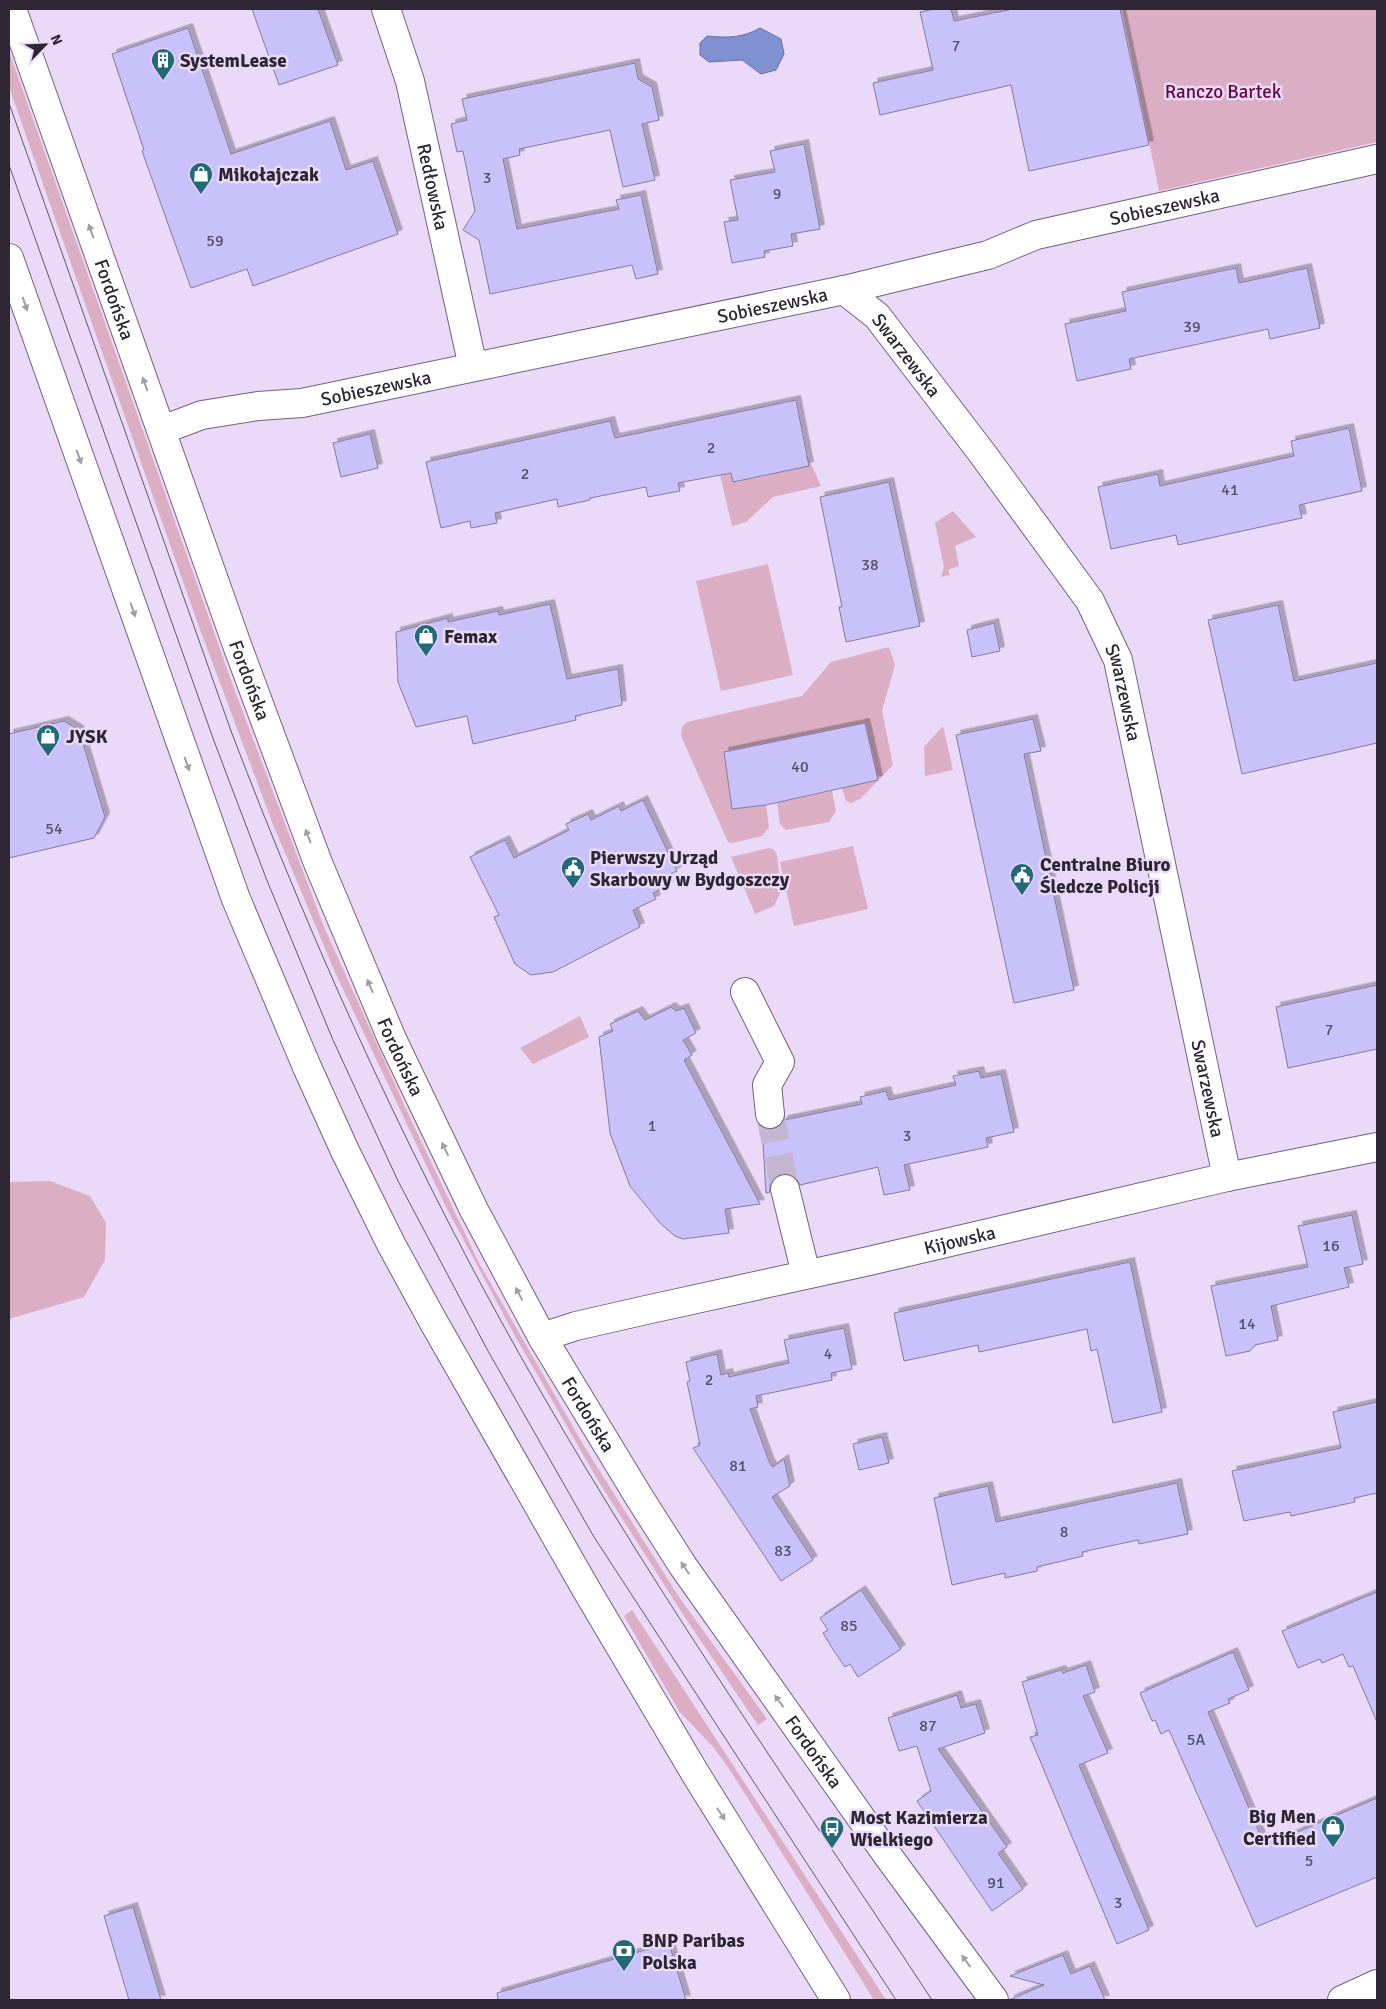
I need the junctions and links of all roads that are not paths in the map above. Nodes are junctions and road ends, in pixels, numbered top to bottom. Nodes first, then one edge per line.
1 (12, 9) edge
2 (386, 9) edge
3 (1377, 159) edge
4 (9, 258) edge
5 (844, 290) junction
6 (473, 366) junction
7 (162, 430) junction
8 (745, 992) dead end
9 (770, 1114) tunnel mouth
10 (1377, 1147) edge
11 (1227, 1177) junction
12 (785, 1189) tunnel mouth
13 (808, 1273) junction
14 (542, 1337) junction
15 (1377, 1984) edge
16 (836, 2000) edge
17 (994, 2000) edge
18 (1342, 2000) edge

7 -> 1 main road, Fordońska
2 - 6 main road, Redłowska
3 - 5 main road, Sobieszewska
4 -> 16 main road
5 - 6 main road, Sobieszewska
5 - 11 main road, Swarzewska
6 - 7 main road, Sobieszewska
14 -> 7 main road, Fordońska
8 - 9 main road
10 - 11 main road, Kijowska
11 - 13 main road, Kijowska
12 - 13 main road
13 - 14 main road, Kijowska
17 -> 14 main road, Fordońska
15 - 18 main road

